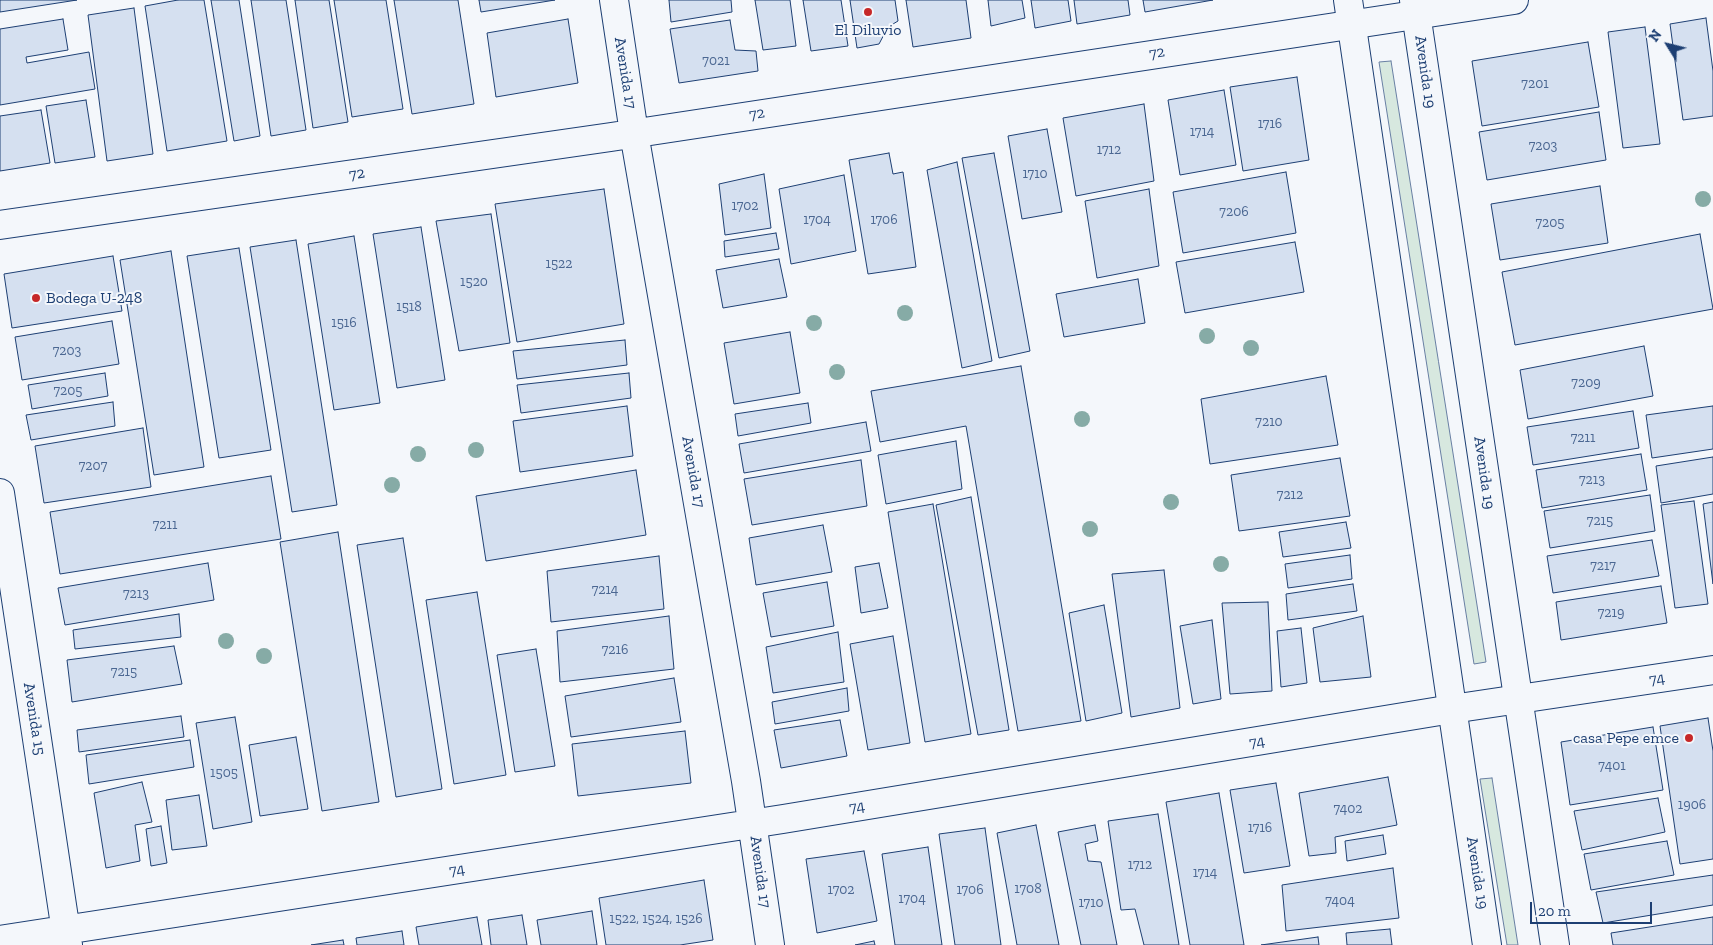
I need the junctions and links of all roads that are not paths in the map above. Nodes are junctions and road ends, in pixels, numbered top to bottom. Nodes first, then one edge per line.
1 (614, 0) edge
2 (1514, 0) edge
3 (1416, 8) edge
4 (1349, 11) edge
5 (634, 133) junction
6 (0, 225) edge
7 (0, 492) edge
8 (1713, 670) edge
9 (1517, 701) junction
10 (1452, 709) junction
11 (754, 824) junction
12 (67, 938) edge
13 (0, 940) edge
14 (770, 945) edge
15 (1487, 945) edge
16 (1555, 945) edge

1 - 5 street, Avenida 17
2 - 3 street, 72
3 - 4 street, 72
3 - 9 street, Avenida 19
4 - 5 street, 72
4 - 10 street, Avenida 19
5 - 6 street, 72
5 - 11 street, Avenida 17
7 - 12 street, Avenida 15
8 - 9 street, 74
9 - 10 street, 74
9 - 16 street, Avenida 19
10 - 11 street, 74
10 - 15 street, Avenida 19
11 - 12 street, 74
11 - 14 street, Avenida 17
12 - 13 street, 74

